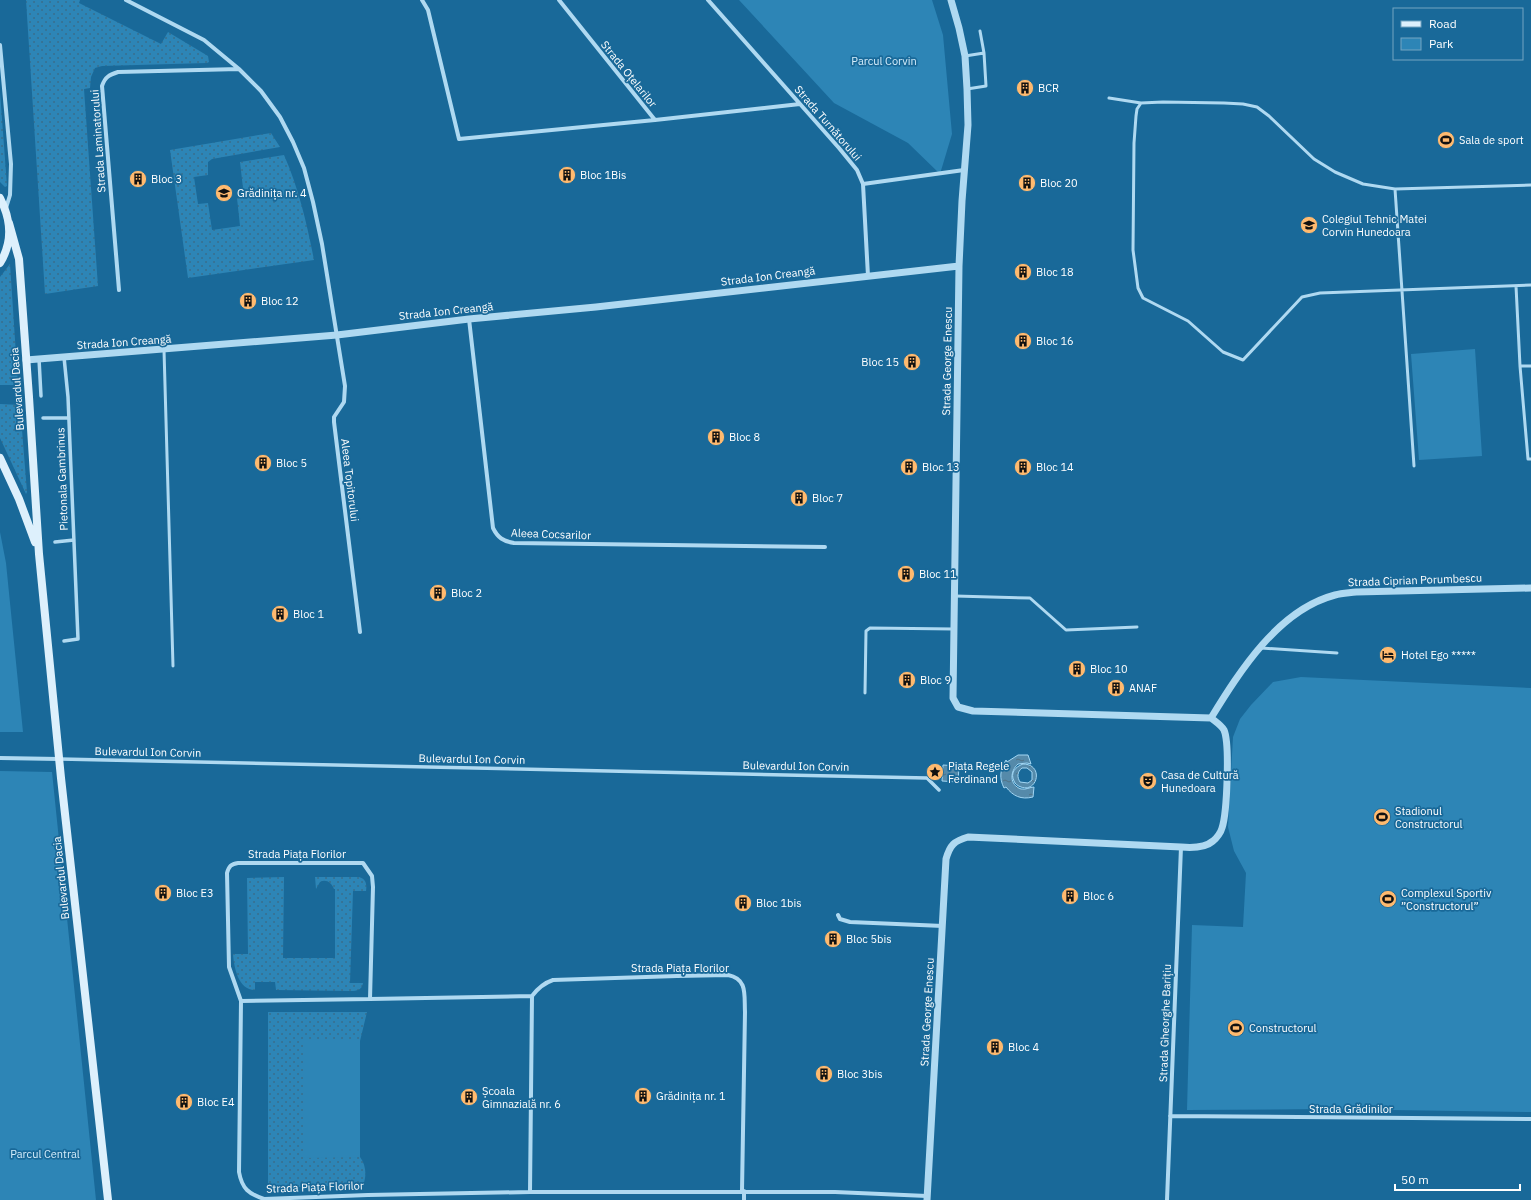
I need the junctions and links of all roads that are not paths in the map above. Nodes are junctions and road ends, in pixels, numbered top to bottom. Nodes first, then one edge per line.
1 (126, 0) edge
2 (422, 0) edge
3 (559, 0) edge
4 (708, 0) edge
5 (951, 0) edge
6 (980, 32) dead end
7 (0, 45) edge
8 (984, 54) junction
9 (965, 56) junction
10 (1, 68) edge
11 (239, 69) junction
12 (967, 89) junction
13 (1109, 98) dead end
14 (1141, 103) junction
15 (800, 104) junction
16 (655, 120) junction
17 (964, 170) junction
18 (863, 184) junction
19 (1531, 185) edge
20 (1395, 189) junction
21 (0, 198) edge
22 (6, 209) junction
23 (9, 223) junction
24 (0, 263) edge
25 (959, 266) junction
26 (868, 276) junction
27 (1531, 285) edge
28 (1516, 286) junction
29 (118, 290) dead end
30 (1403, 290) junction
31 (469, 319) junction
32 (336, 334) junction
33 (164, 350) junction
34 (64, 357) junction
35 (39, 359) junction
36 (26, 360) junction
37 (1520, 366) junction
38 (1531, 366) edge
39 (41, 396) dead end
40 (43, 418) dead end
41 (69, 418) junction
42 (0, 458) edge
43 (1531, 459) edge
44 (1414, 466) dead end
45 (74, 540) junction
46 (55, 542) dead end
47 (825, 547) dead end
48 (38, 554) junction
49 (1531, 588) edge
50 (954, 596) junction
51 (1137, 626) dead end
52 (954, 629) junction
53 (360, 632) dead end
54 (64, 641) dead end
55 (1260, 648) junction
56 (1337, 653) dead end
57 (173, 666) dead end
58 (865, 693) dead end
59 (1211, 718) junction
60 (0, 758) edge
61 (59, 759) junction
62 (939, 790) dead end
63 (1181, 848) junction
64 (838, 915) dead end
65 (943, 926) junction
66 (532, 996) junction
67 (370, 999) junction
68 (241, 1001) junction
69 (1170, 1116) junction
70 (1531, 1119) edge
71 (743, 1191) junction
72 (530, 1192) junction
73 (927, 1198) edge
74 (108, 1200) edge
75 (744, 1200) edge
76 (1167, 1200) edge

1 - 11 street
2 - 16 street
3 - 16 street, Strada Oțelarilor
4 - 15 street, Strada Turnătorului
5 - 9 street, Strada George Enescu
6 - 8 lane
7 - 10 street
8 - 9 lane
8 - 12 lane
9 - 12 street, Strada George Enescu
10 - 22 street
11 - 29 street, Strada Laminatorului
11 - 32 street
12 - 17 street, Strada George Enescu
13 - 14 lane
14 - 20 lane
14 - 30 lane
15 - 16 street, Strada Oțelarilor
15 - 18 street, Strada Turnătorului
17 - 18 street
17 - 25 street, Strada George Enescu
18 - 26 street
19 - 20 lane
20 - 30 lane
21 - 22 main road
22 - 23 main road
23 - 24 main road
23 - 36 main road, Bulevardul Dacia
25 - 26 street, Strada Ion Creangă
25 - 50 street, Strada George Enescu
26 - 31 street, Strada Ion Creangă
27 - 28 lane
28 - 30 lane
28 - 37 lane
30 - 44 lane
31 - 32 street, Strada Ion Creangă
31 - 47 street, Aleea Cocsarilor
32 - 33 street, Strada Ion Creangă
32 - 53 street, Aleea Topitorului
33 - 34 street, Strada Ion Creangă
33 - 57 lane
34 - 35 street, Strada Ion Creangă
34 - 41 street, Pietonala Gambrinus
35 - 36 street, Strada Ion Creangă
35 - 39 street
36 - 48 main road, Bulevardul Dacia
37 - 38 lane
37 - 43 lane
40 - 41 street, Pietonala Gambrinus
41 - 45 street, Pietonala Gambrinus
42 - 48 main road, Bulevardul Dacia
45 - 46 street, Pietonala Gambrinus
45 - 54 street, Pietonala Gambrinus
48 - 61 main road, Bulevardul Dacia
49 - 55 street, Strada Ciprian Porumbescu
50 - 51 lane
50 - 52 street, Strada George Enescu
52 - 58 lane
52 - 59 street, Strada George Enescu
55 - 56 lane
55 - 59 street, Strada Ciprian Porumbescu
59 - 63 street
60 - 61 street, Bulevardul Ion Corvin
61 - 62 street, Bulevardul Ion Corvin
61 - 74 main road, Bulevardul Dacia
63 - 65 street, Strada George Enescu
63 - 69 street, Strada Gheorghe Barițiu
64 - 65 street
65 - 73 street, Strada George Enescu
66 - 67 street
66 - 71 street, Strada Piața Florilor
66 - 72 street
67 - 68 street
67 - 68 street, Strada Piața Florilor
68 - 72 street, Strada Piața Florilor
69 - 70 street, Strada Grădinilor
69 - 76 street, Strada Gheorghe Barițiu
71 - 72 street, Strada Piața Florilor
71 - 73 street, Strada Piața Florilor
71 - 75 street

